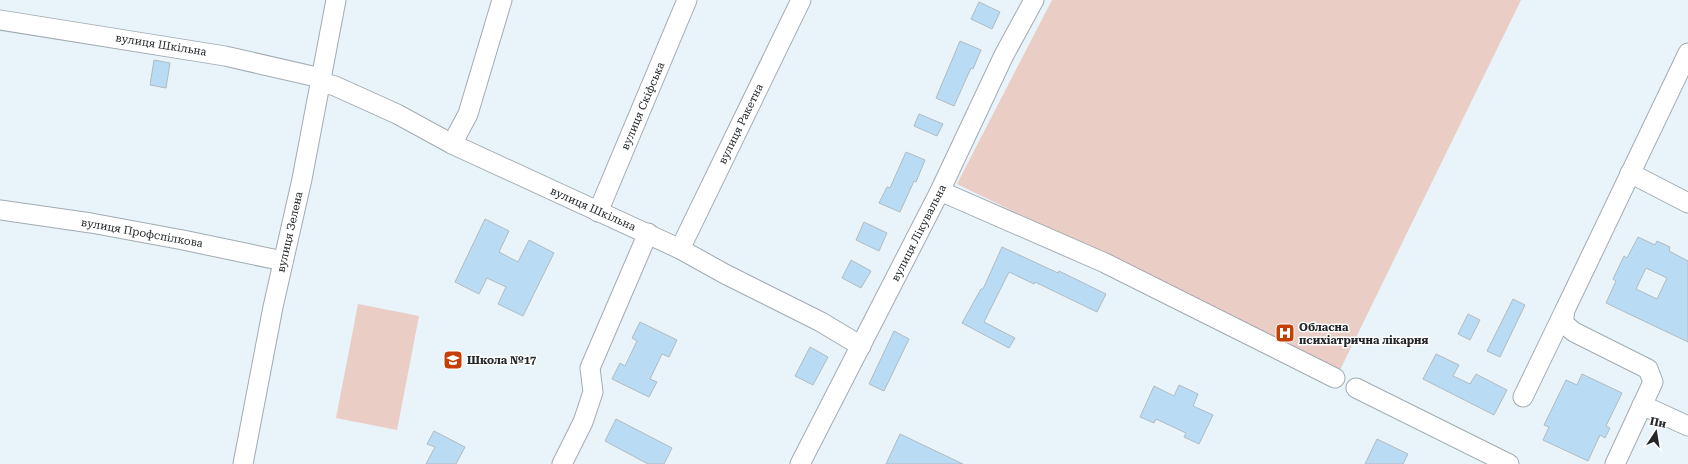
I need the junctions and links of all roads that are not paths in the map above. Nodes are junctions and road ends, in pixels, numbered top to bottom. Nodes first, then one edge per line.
1 (336, 0) edge
2 (502, 0) edge
3 (687, 0) edge
4 (801, 0) edge
5 (1034, 0) edge
6 (0, 20) edge
7 (1688, 53) edge
8 (321, 80) junction
9 (452, 144) junction
10 (1630, 173) junction
11 (940, 191) junction
12 (1688, 203) edge
13 (0, 210) edge
14 (598, 212) junction
15 (648, 234) junction
16 (680, 249) junction
17 (283, 261) junction
18 (1565, 310) junction
19 (861, 346) junction
20 (1335, 378) dead end
21 (1356, 388) dead end
22 (1523, 397) dead end
23 (1642, 406) junction
24 (1688, 426) edge
25 (243, 464) edge
26 (562, 464) edge
27 (800, 464) edge
28 (1509, 464) edge
29 (1615, 464) edge

1 - 8 street, вулиця Зелена
2 - 9 street
3 - 14 street, вулиця Скіфська
4 - 16 street, вулиця Ракетна
5 - 11 street, вулиця Лікувальна
6 - 8 street, вулиця Шкільна
7 - 10 street
8 - 9 street, вулиця Шкільна
8 - 17 street, вулиця Зелена
9 - 14 street, вулиця Шкільна
10 - 12 street
10 - 18 street
11 - 19 street, вулиця Лікувальна
11 - 20 street
13 - 17 street, вулиця Профспілкова
14 - 15 street, вулиця Шкільна
15 - 16 street, вулиця Шкільна
15 - 26 street
16 - 19 street, вулиця Шкільна
17 - 25 street, вулиця Зелена
18 - 22 street
18 - 23 street
19 - 27 street, вулиця Лікувальна
21 - 28 street
23 - 24 street
23 - 29 street

